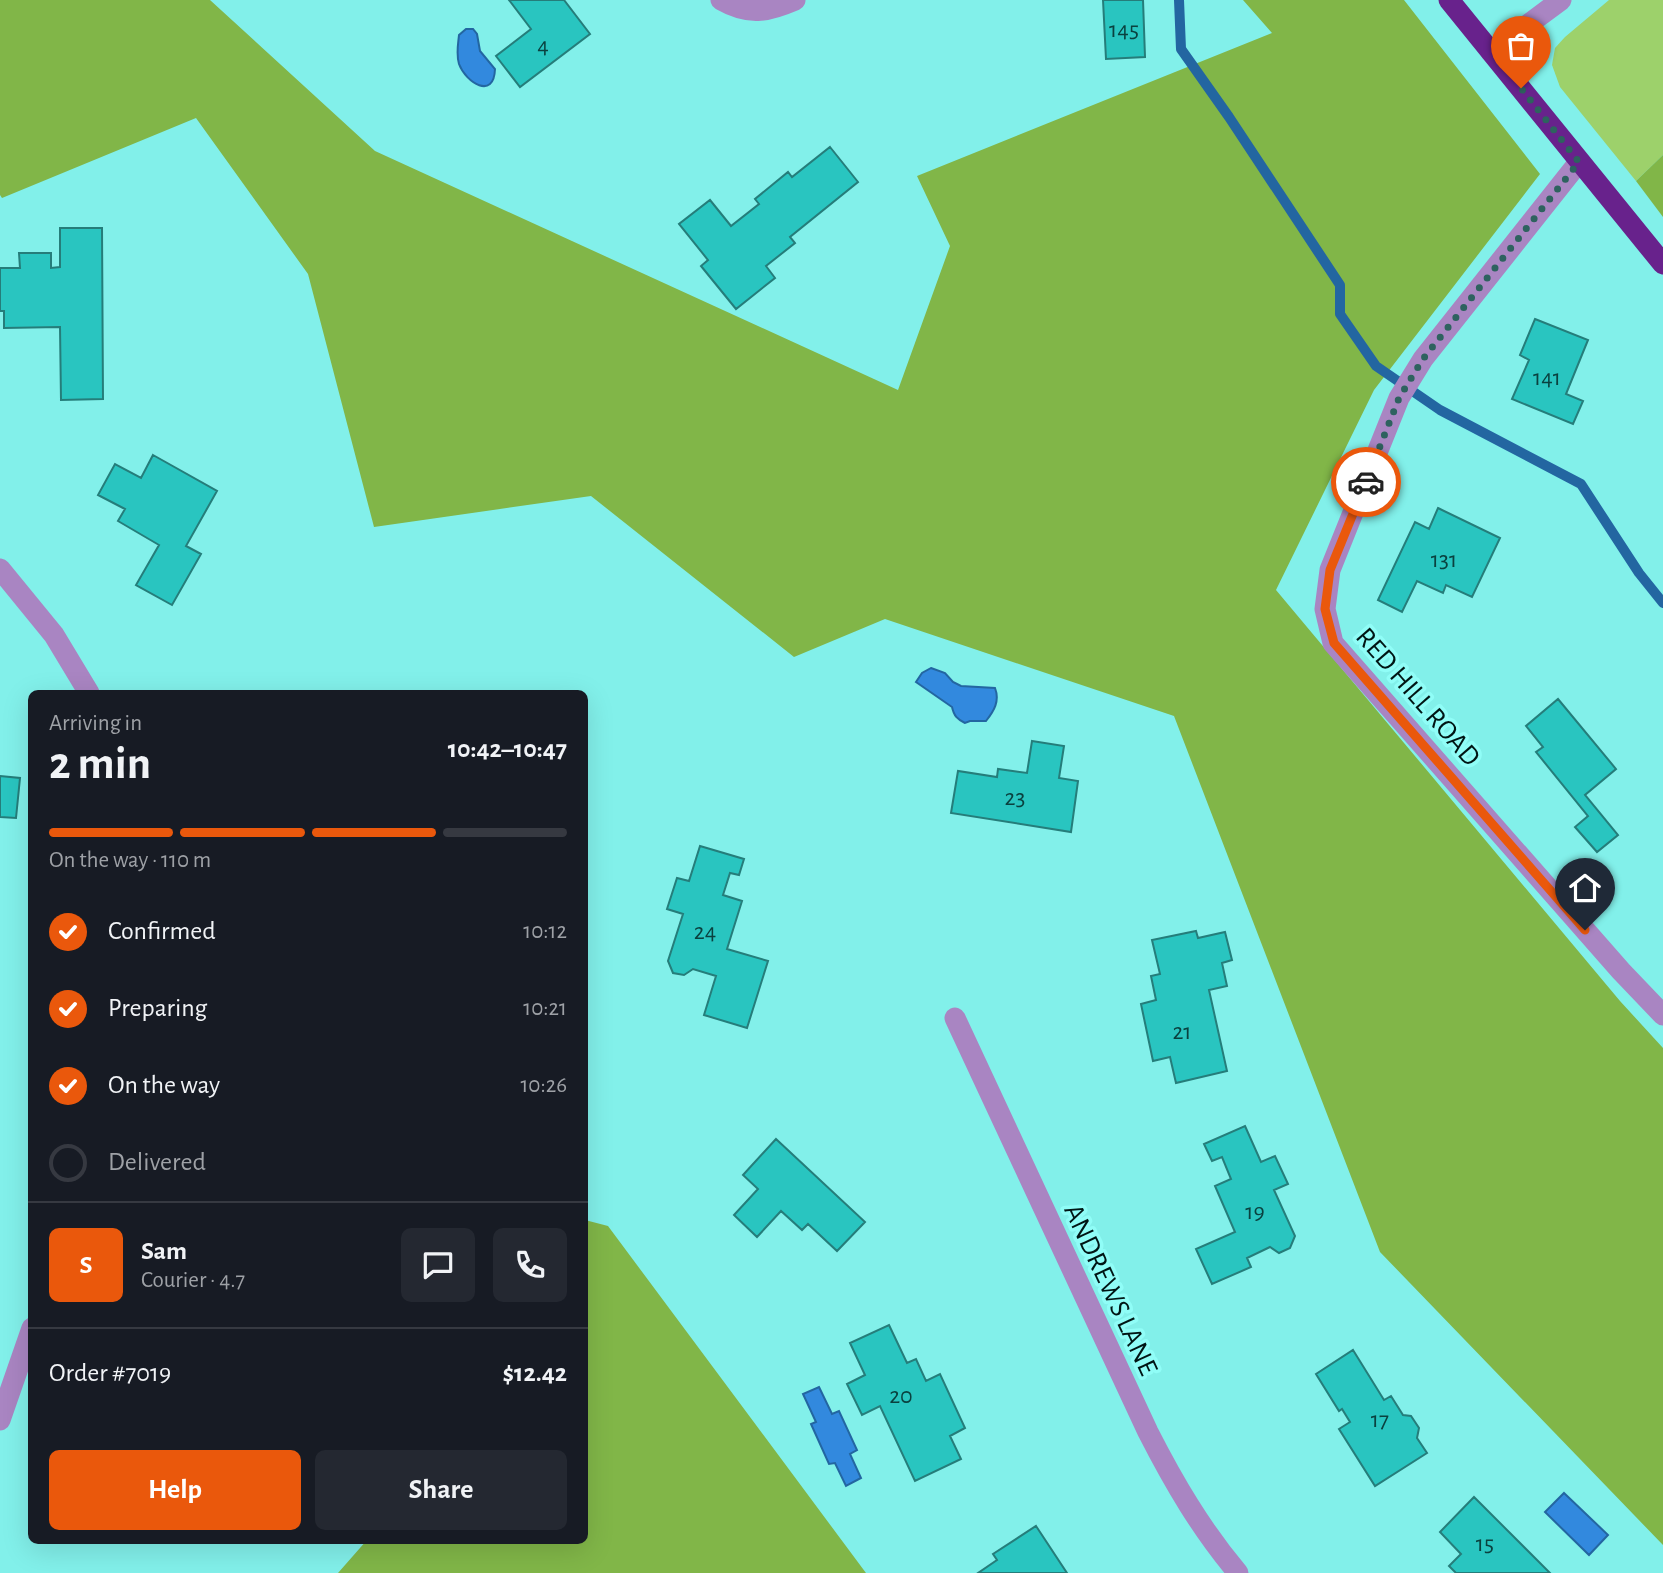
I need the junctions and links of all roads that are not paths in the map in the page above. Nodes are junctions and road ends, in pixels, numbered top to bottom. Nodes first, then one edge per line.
1 (721, 0) edge
2 (795, 0) edge
3 (1449, 0) edge
4 (1561, 0) edge
5 (1492, 52) junction
6 (1579, 162) junction
7 (1663, 264) edge
8 (0, 569) edge
9 (87, 690) edge
10 (1663, 1015) edge
11 (955, 1018) dead end
12 (28, 1340) edge
13 (0, 1420) edge
14 (1238, 1573) edge

1 - 2 street
3 - 5 highway
4 - 5 street
5 - 6 highway
6 - 7 highway
6 - 10 street, RED HILL ROAD
8 - 9 street
11 - 14 street, ANDREWS LANE
12 - 13 street

